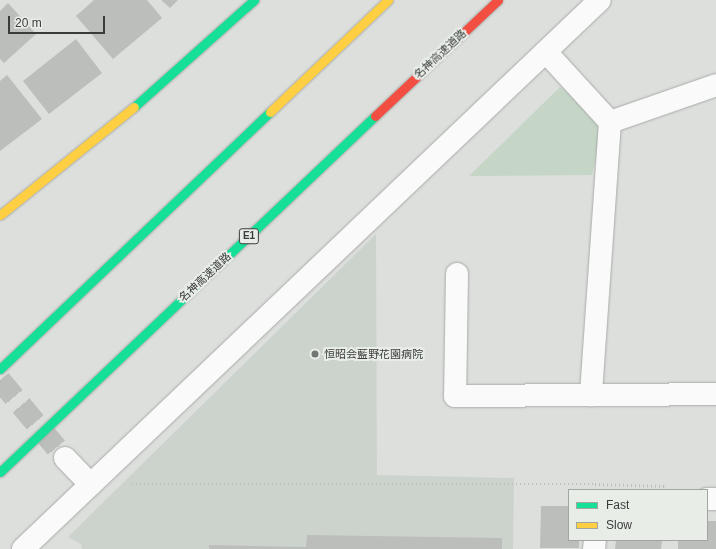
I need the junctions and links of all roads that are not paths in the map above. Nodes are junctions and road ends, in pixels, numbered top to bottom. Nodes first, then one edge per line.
1 (254, 0) edge
2 (388, 0) edge
3 (498, 0) edge
4 (600, 0) edge
5 (546, 52) junction
6 (716, 84) edge
7 (610, 122) junction
8 (0, 215) edge
9 (456, 274) dead end
10 (0, 368) edge
11 (716, 394) edge
12 (591, 395) junction
13 (65, 458) tunnel mouth
14 (0, 472) edge
15 (91, 485) junction
16 (23, 549) edge

1 - 8 main road
2 - 10 main road
3 - 14 main road, 名神高速道路 / E1
4 - 5 street
5 - 7 street
5 - 15 street
6 - 7 street
7 - 12 street
9 - 12 street
11 - 12 street
13 - 15 street
15 - 16 street

